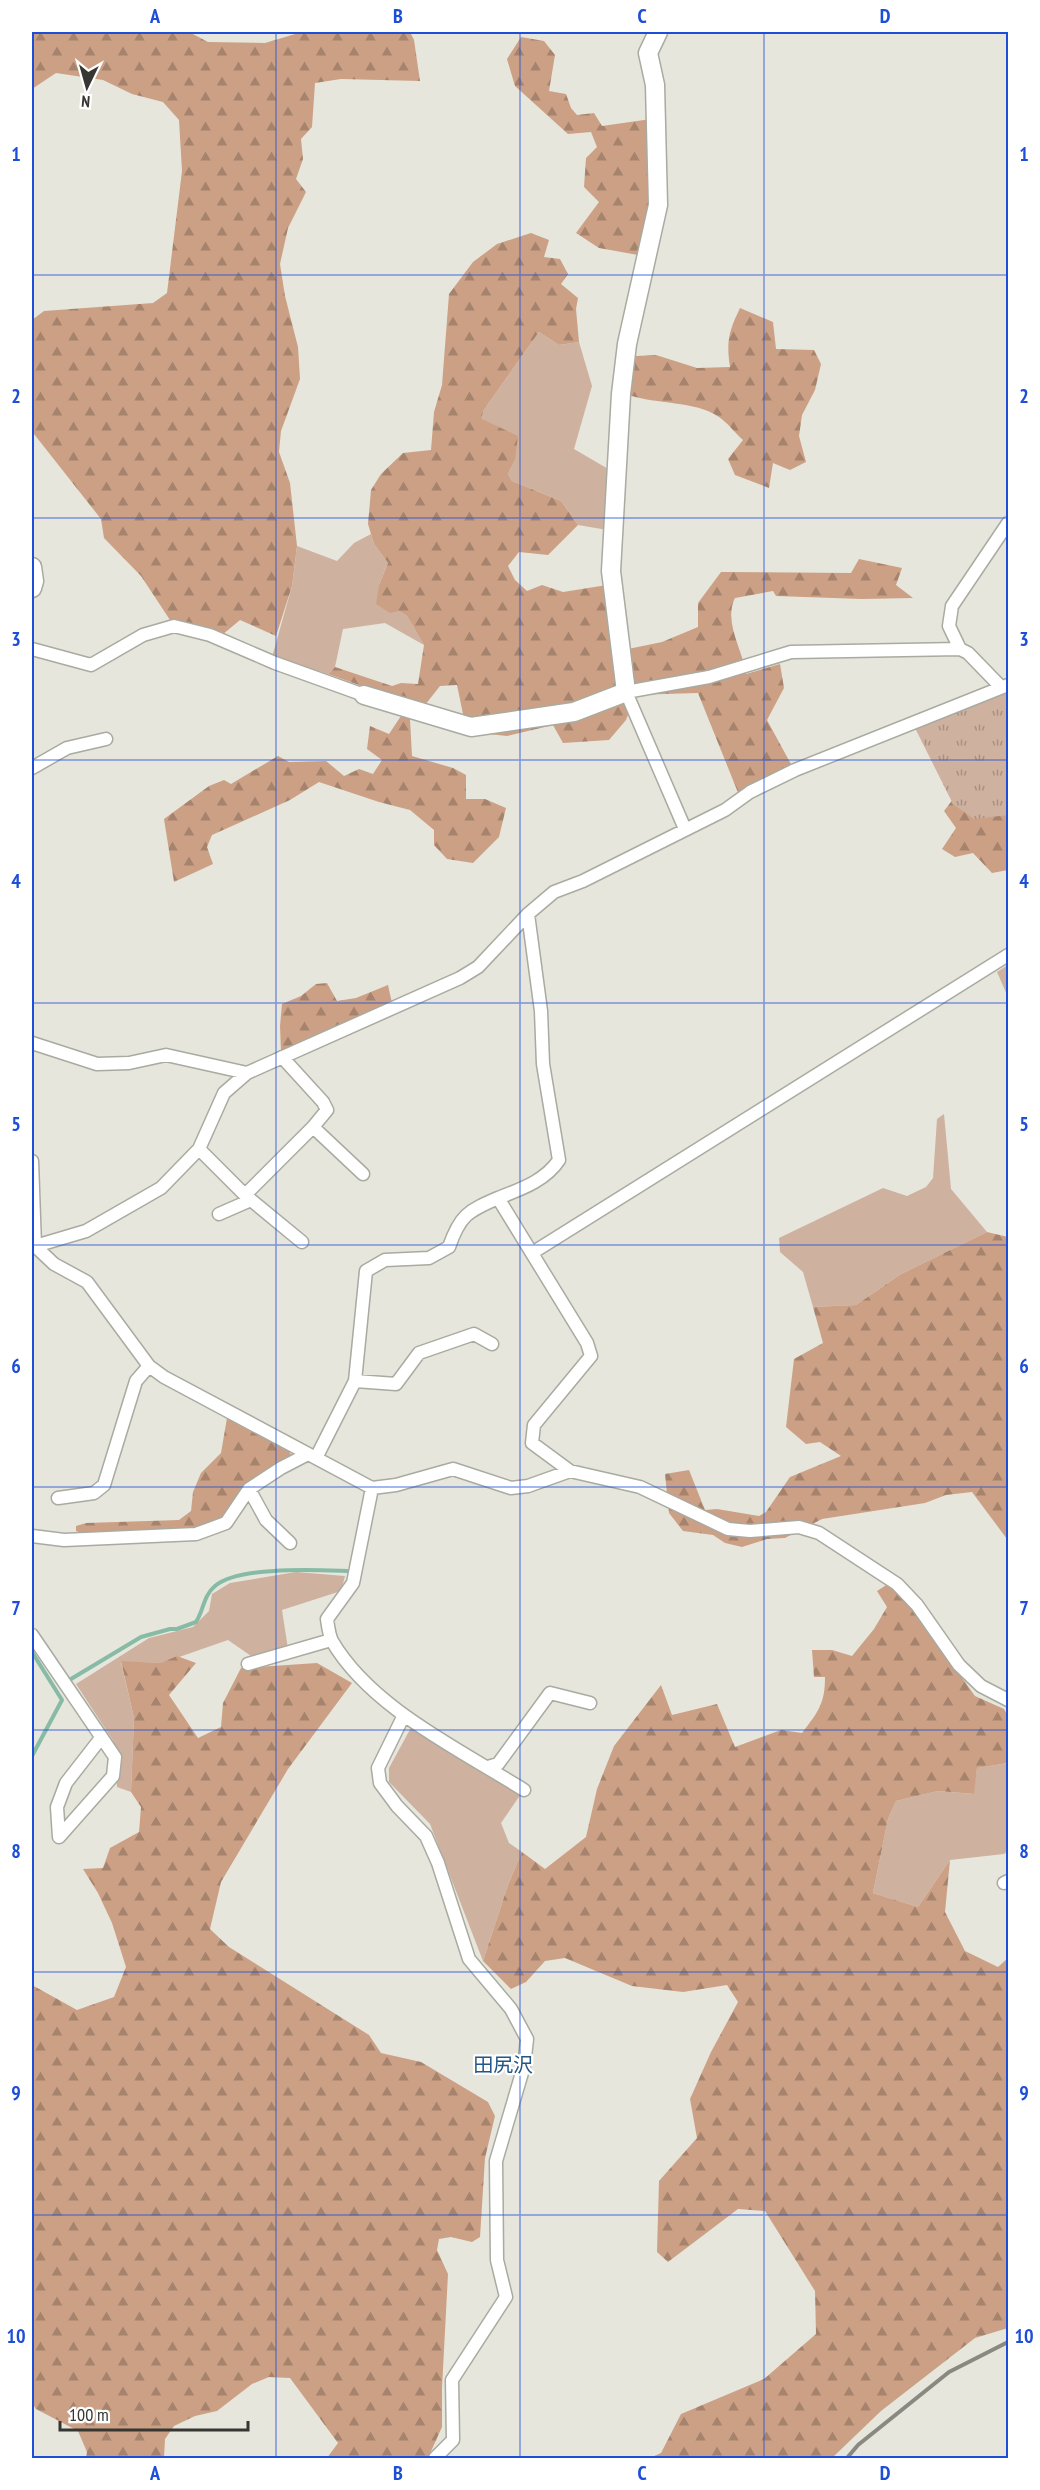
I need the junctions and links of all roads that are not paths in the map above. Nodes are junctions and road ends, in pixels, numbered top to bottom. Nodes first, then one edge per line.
1 (658, 32) edge
2 (1008, 523) edge
3 (32, 567) edge
4 (32, 588) edge
5 (32, 649) edge
6 (960, 649) junction
7 (1005, 686) edge
8 (626, 692) junction
9 (364, 694) joint
10 (106, 739) dead end
11 (32, 768) edge
12 (685, 829) junction
13 (528, 914) junction
14 (1008, 955) edge
15 (32, 1043) edge
16 (282, 1057) junction
17 (247, 1073) junction
18 (313, 1127) junction
19 (199, 1149) junction
20 (32, 1161) edge
21 (363, 1174) dead end
22 (248, 1198) junction
23 (498, 1198) junction
24 (219, 1214) dead end
25 (302, 1242) dead end
26 (33, 1247) edge
27 (532, 1253) junction
28 (492, 1344) dead end
29 (149, 1366) junction
30 (355, 1381) junction
31 (312, 1456) junction
32 (570, 1471) junction
33 (372, 1488) junction
34 (249, 1489) junction
35 (58, 1498) dead end
36 (32, 1536) edge
37 (290, 1543) dead end
38 (32, 1635) edge
39 (331, 1640) junction
40 (248, 1664) dead end
41 (1008, 1700) edge
42 (590, 1703) dead end
43 (404, 1715) junction
44 (101, 1738) junction
45 (488, 1767) junction
46 (524, 1790) dead end
47 (435, 2458) edge

1 - 8 street
2 - 6 street
3 - 4 street
5 - 9 street
6 - 7 street
6 - 8 street
7 - 12 street
8 - 9 street
8 - 12 street
10 - 11 street
12 - 13 street
13 - 16 street
13 - 23 street
14 - 27 street
15 - 17 street
16 - 17 street
16 - 18 street
17 - 19 street
18 - 21 street
18 - 22 street
19 - 22 street
19 - 26 street
20 - 26 street
22 - 24 street
22 - 25 street
23 - 27 street
23 - 30 street
26 - 29 street
27 - 32 street
28 - 30 street
29 - 31 street
29 - 35 street
30 - 31 street
31 - 33 street
31 - 34 street
32 - 33 street
32 - 41 street
33 - 39 street
34 - 36 street
34 - 37 street
38 - 44 street
39 - 40 street
39 - 43 street
42 - 45 street
43 - 45 street
43 - 47 street
44 - 44 street
45 - 46 street

